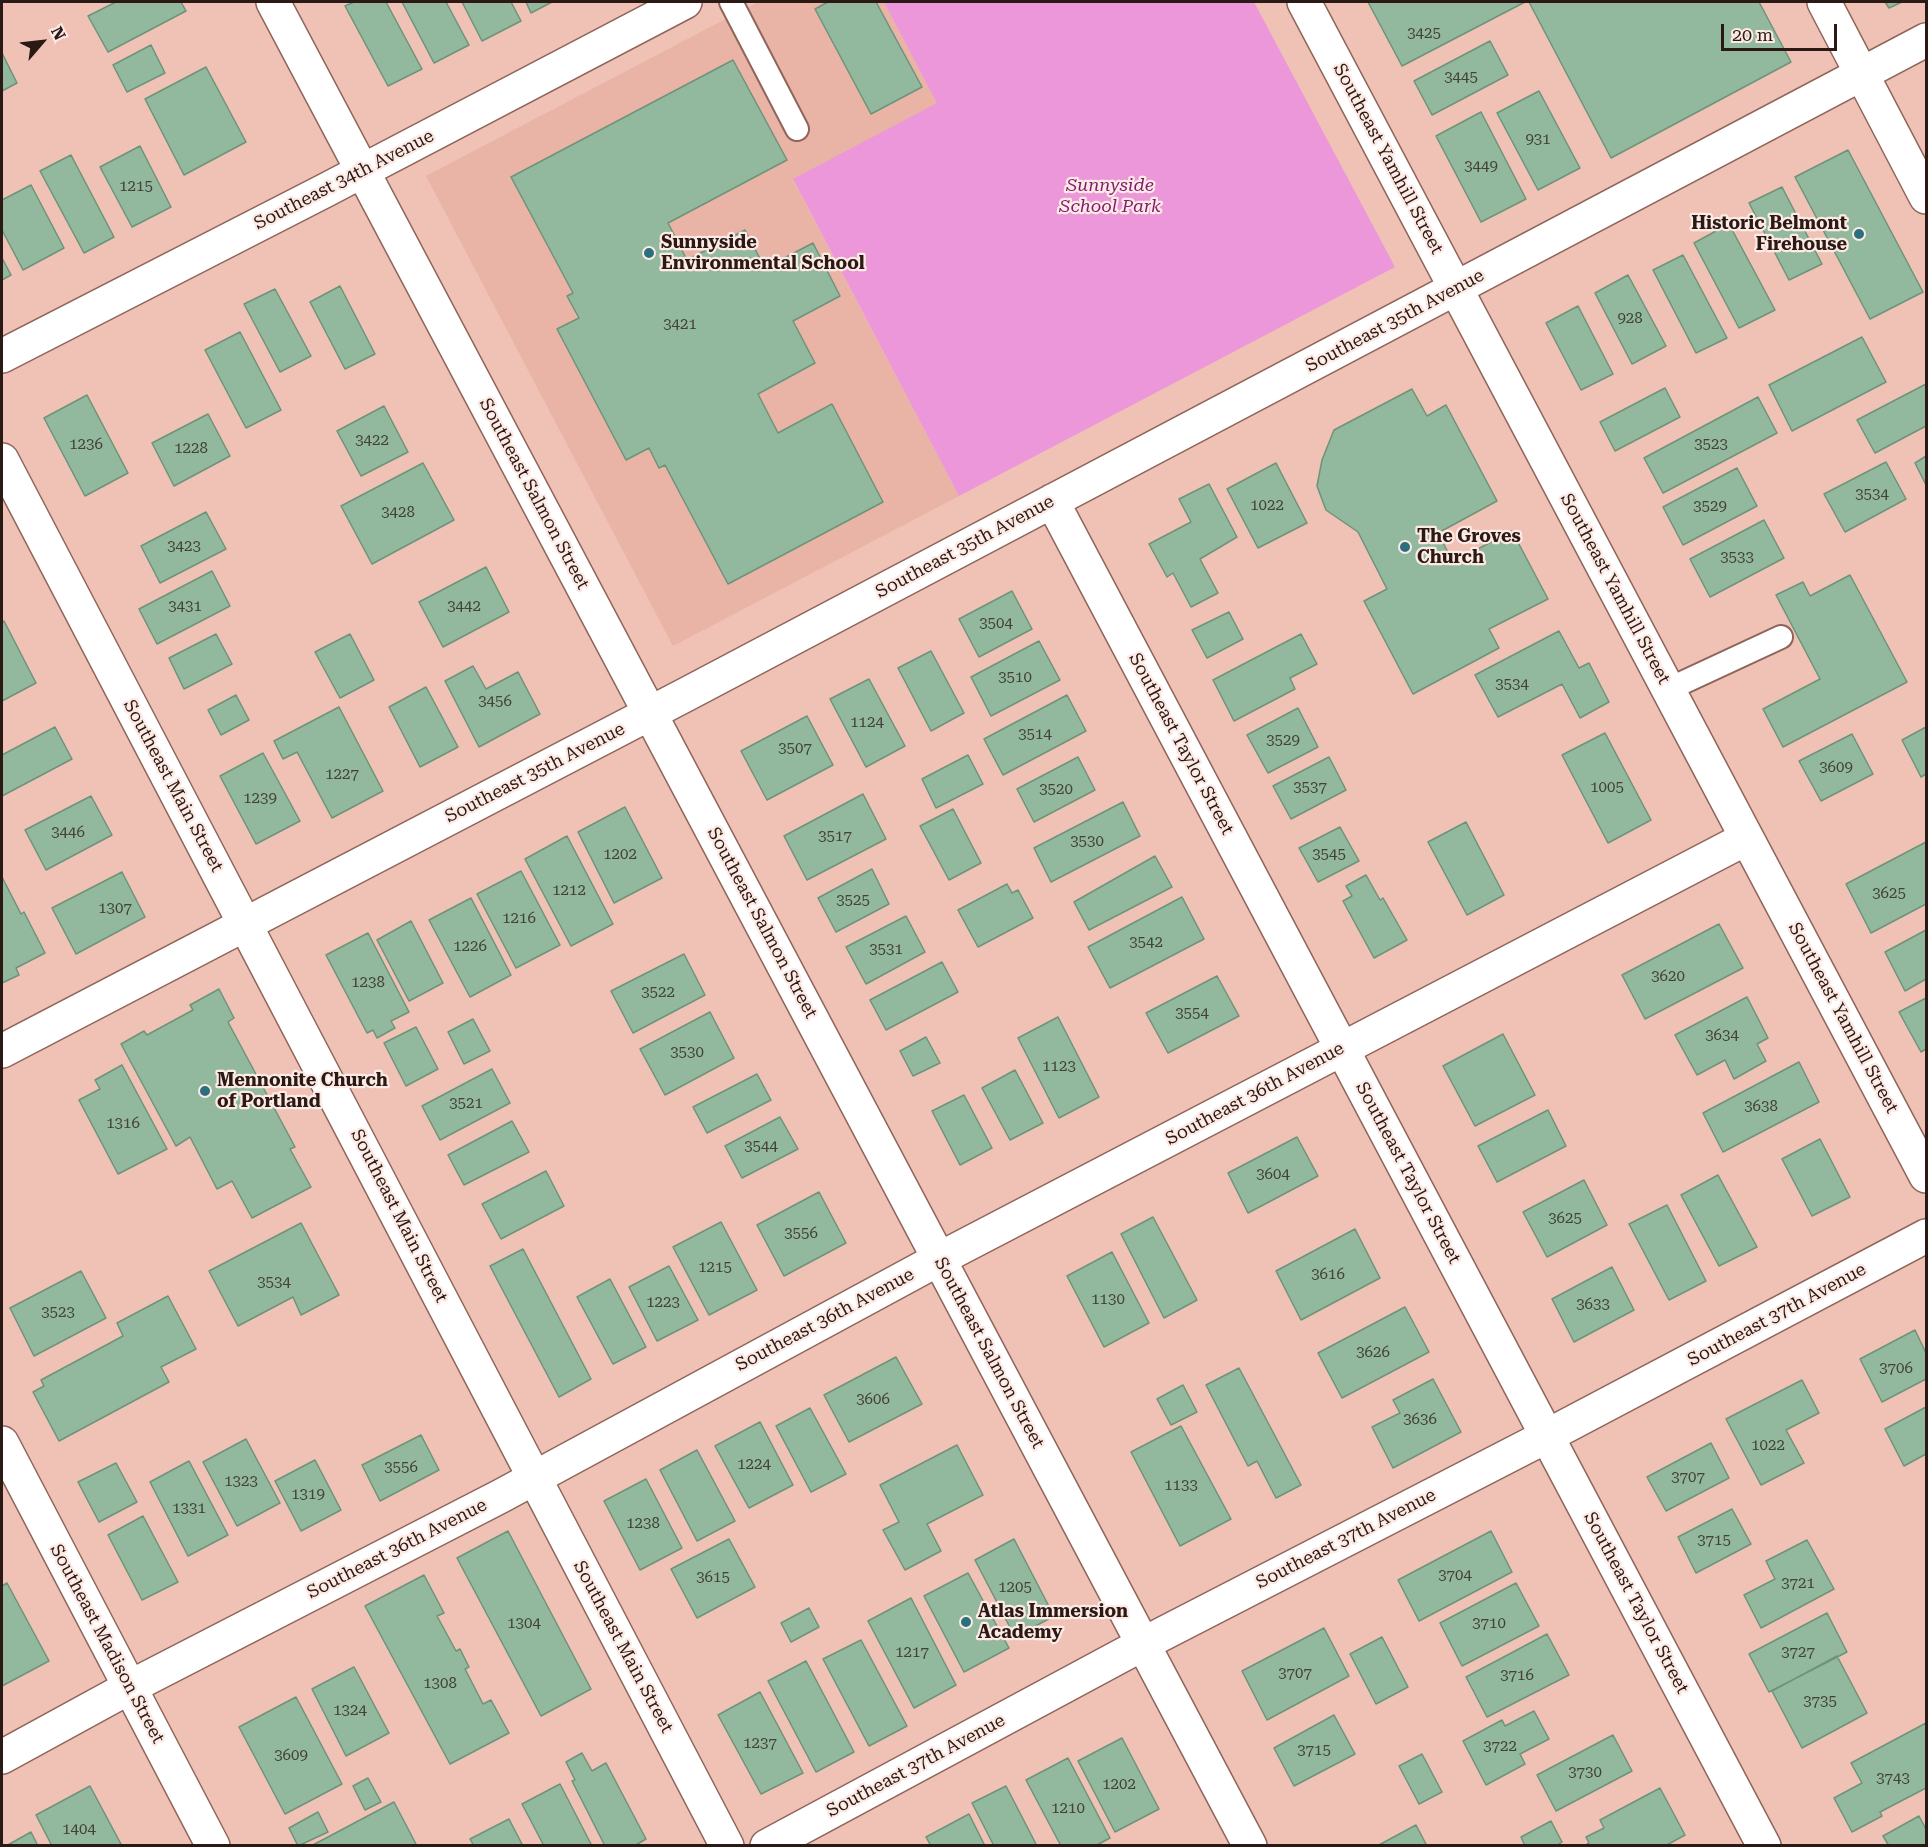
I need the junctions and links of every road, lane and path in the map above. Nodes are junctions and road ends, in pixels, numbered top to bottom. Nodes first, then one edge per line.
1 (273, 2) edge
2 (685, 2) edge
3 (731, 2) edge
4 (1304, 2) edge
5 (1824, 2) edge
6 (1925, 45) edge
7 (1862, 74) junction
8 (797, 129) dead end
9 (1918, 159) edge
10 (363, 171) junction
11 (1926, 197) edge
12 (1456, 288) junction
13 (2, 356) edge
14 (2, 460) edge
15 (1052, 501) junction
16 (1781, 637) dead end
17 (1668, 689) junction
18 (651, 712) junction
19 (1747, 838) junction
20 (246, 923) junction
21 (1342, 1049) junction
22 (2, 1051) edge
23 (1926, 1176) edge
24 (1926, 1236) edge
25 (939, 1259) junction
26 (1547, 1436) junction
27 (2, 1443) edge
28 (534, 1476) junction
29 (1143, 1644) junction
30 (130, 1687) junction
31 (2, 1757) edge
32 (213, 1845) edge
33 (728, 1845) edge
34 (767, 1845) edge
35 (1250, 1845) edge
36 (1764, 1845) edge

1 - 10 street, Southeast Salmon Street
2 - 10 street, Southeast 34th Avenue
3 - 8 lane
4 - 12 street, Southeast Yamhill Street
5 - 7 street
6 - 7 street, Southeast 35th Avenue
7 - 9 street
7 - 12 street, Southeast 35th Avenue
9 - 11 street
10 - 13 street, Southeast 34th Avenue
10 - 18 street, Southeast Salmon Street
12 - 15 street, Southeast 35th Avenue
12 - 17 street, Southeast Yamhill Street
14 - 20 street, Southeast Main Street
15 - 18 street, Southeast 35th Avenue
15 - 21 street, Southeast Taylor Street
16 - 17 lane
17 - 19 street, Southeast Yamhill Street
18 - 20 street, Southeast 35th Avenue
18 - 25 street, Southeast Salmon Street
19 - 21 street, Southeast 36th Avenue
19 - 23 street, Southeast Yamhill Street
20 - 22 street, Southeast 35th Avenue
20 - 28 street, Southeast Main Street
21 - 25 street, Southeast 36th Avenue
21 - 26 street, Southeast Taylor Street
24 - 26 street, Southeast 37th Avenue
25 - 28 street, Southeast 36th Avenue
25 - 29 street, Southeast Salmon Street
26 - 29 street, Southeast 37th Avenue
26 - 36 street, Southeast Taylor Street
27 - 30 street, Southeast Madison Street
28 - 30 street, Southeast 36th Avenue
28 - 33 street, Southeast Main Street
29 - 34 street, Southeast 37th Avenue
29 - 35 street, Southeast Salmon Street
30 - 31 street, Southeast 36th Avenue
30 - 32 street, Southeast Madison Street

